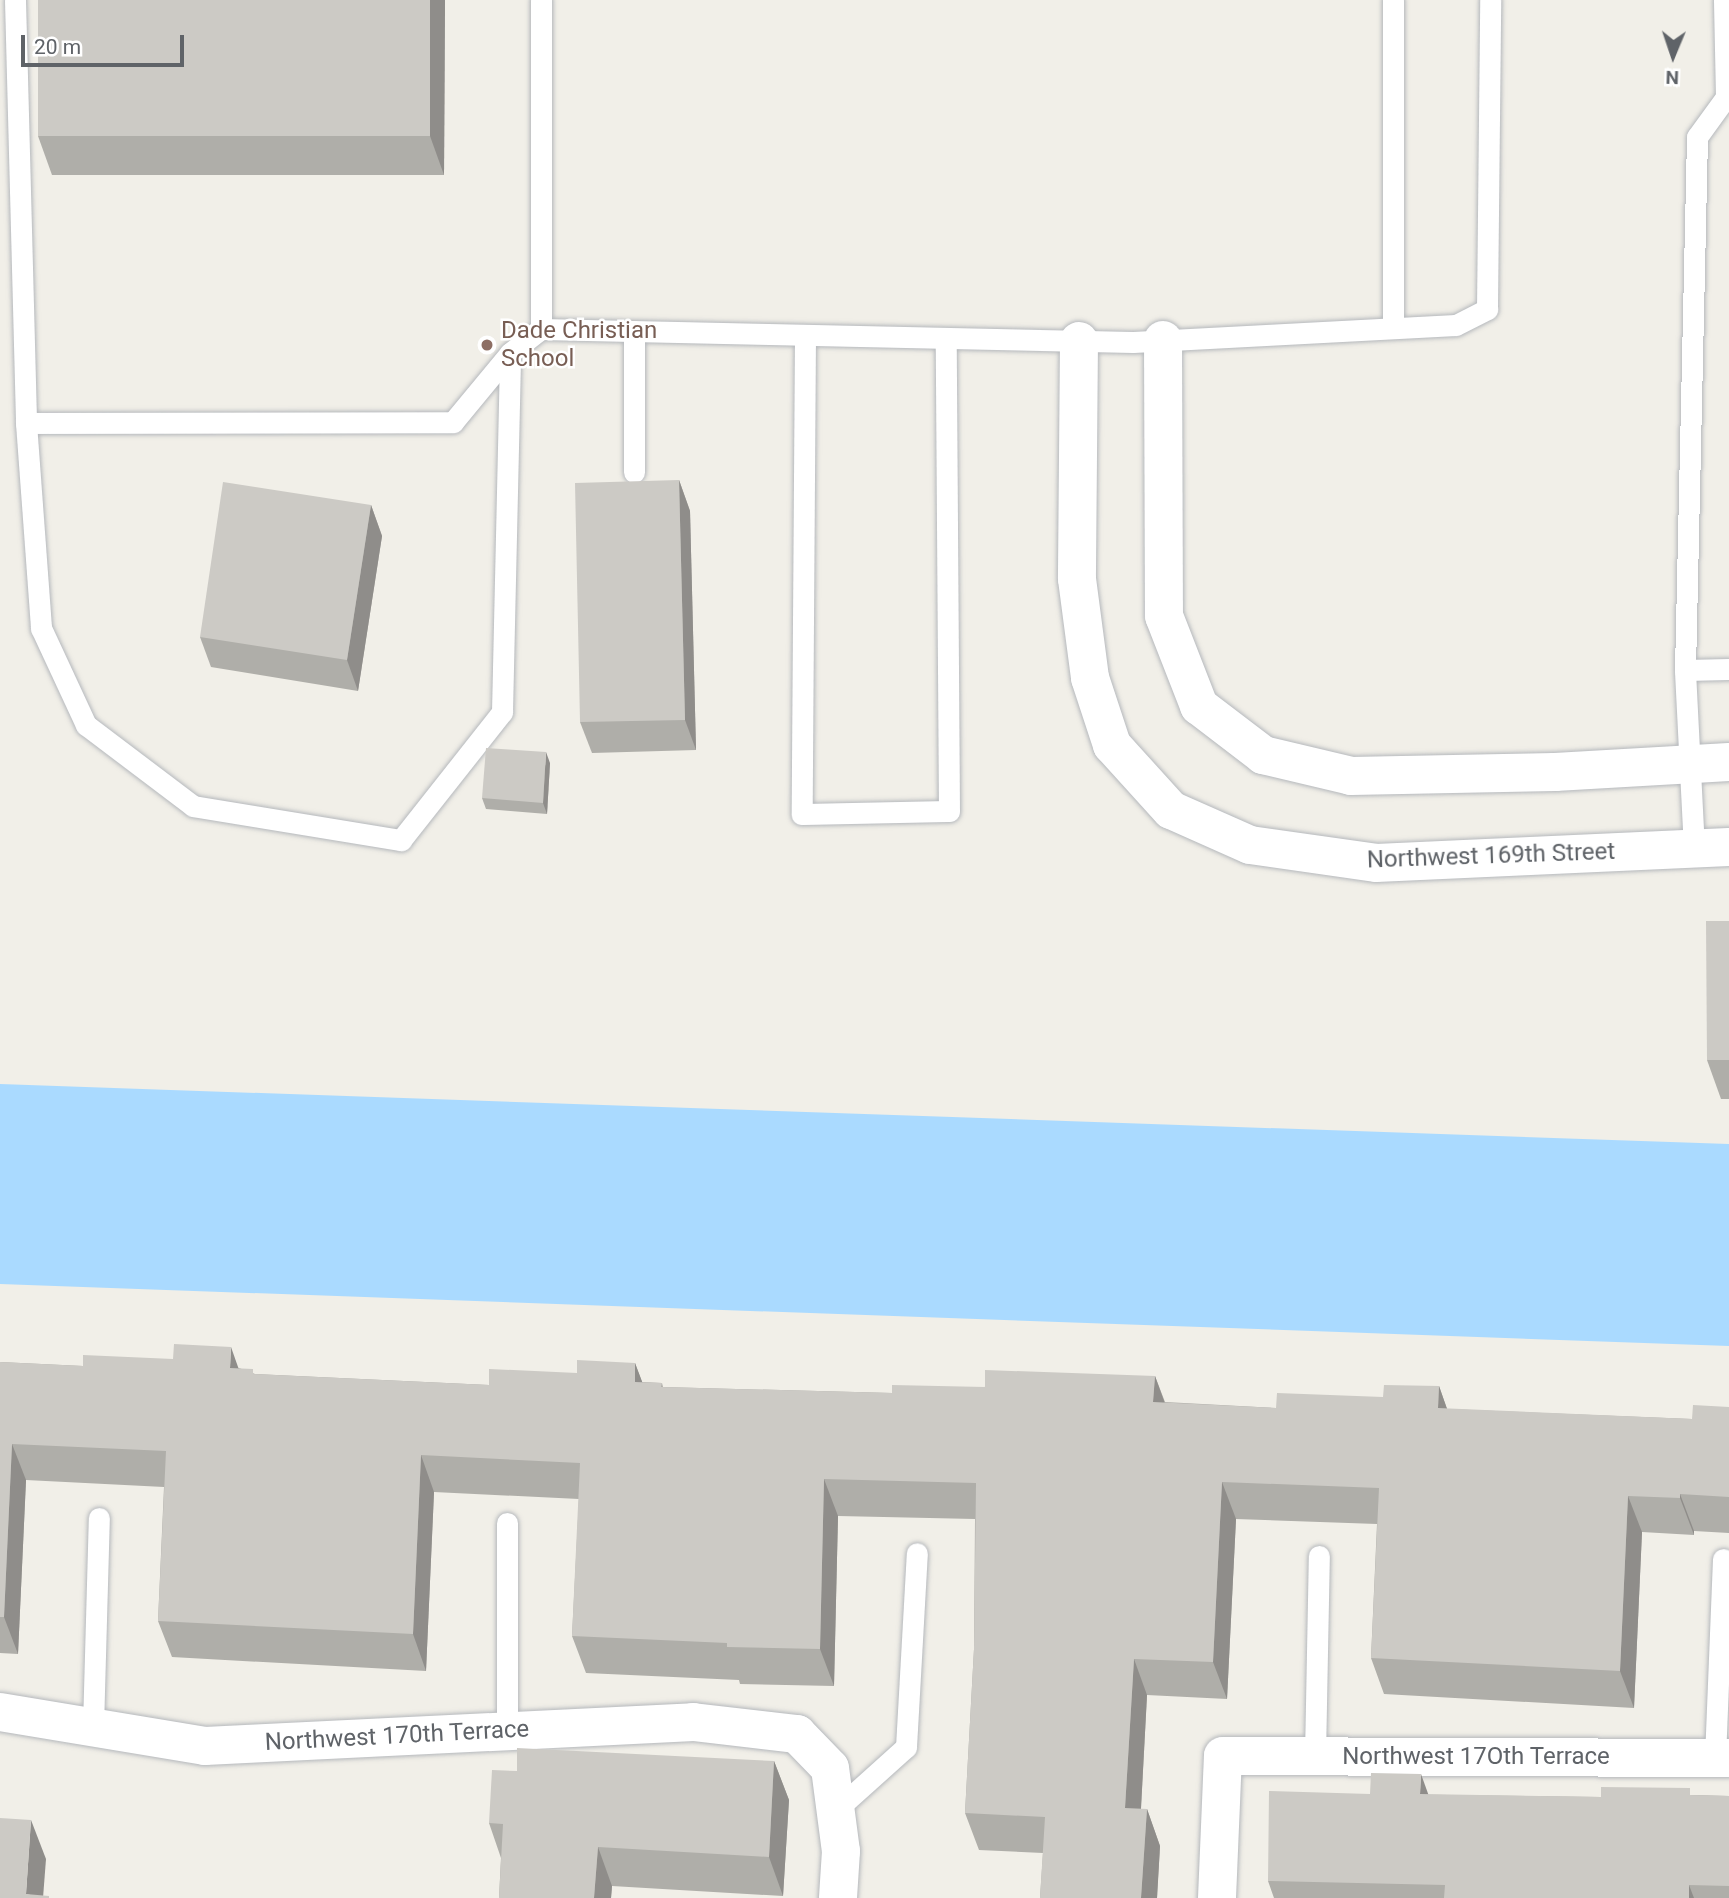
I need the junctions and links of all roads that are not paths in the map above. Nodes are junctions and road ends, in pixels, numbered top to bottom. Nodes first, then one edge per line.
1 (15, 0) edge
2 (541, 0) edge
3 (1393, 0) edge
4 (1490, 0) edge
5 (1724, 0) edge
6 (1393, 328) junction
7 (541, 329) junction
8 (634, 331) junction
9 (805, 335) junction
10 (946, 338) junction
11 (1163, 340) junction
12 (1079, 341) junction
13 (510, 353) junction
14 (26, 423) junction
15 (634, 472) dead end
16 (1729, 669) edge
17 (1685, 670) junction
18 (1729, 762) edge
19 (1689, 763) junction
20 (1711, 848) edge
21 (99, 1518) dead end
22 (507, 1523) dead end
23 (917, 1553) dead end
24 (1319, 1556) dead end
25 (1723, 1559) dead end
26 (0, 1712) edge
27 (93, 1727) junction
28 (508, 1731) junction
29 (1315, 1756) junction
30 (1722, 1758) edge
31 (836, 1810) junction
32 (838, 1898) edge
33 (1217, 1898) edge

1 - 14 lane
2 - 7 lane
3 - 6 lane
4 - 6 lane
5 - 17 lane
6 - 11 lane
7 - 8 lane
7 - 13 lane
8 - 9 lane
8 - 15 lane
9 - 10 lane
9 - 10 lane
10 - 12 lane
11 - 12 lane
11 - 19 street
12 - 20 street, Northwest 169th Street
13 - 14 lane
13 - 14 lane
16 - 17 lane
17 - 19 lane
18 - 19 street
19 - 20 lane
21 - 27 lane
22 - 28 lane
23 - 31 lane
24 - 29 lane
25 - 30 lane
26 - 27 street, Northwest 170th Terrace
27 - 28 street, Northwest 170th Terrace
28 - 31 street, Northwest 170th Terrace
29 - 30 street, Northwest 17Oth Terrace
29 - 33 street, Northwest 17Oth Terrace
31 - 32 street

